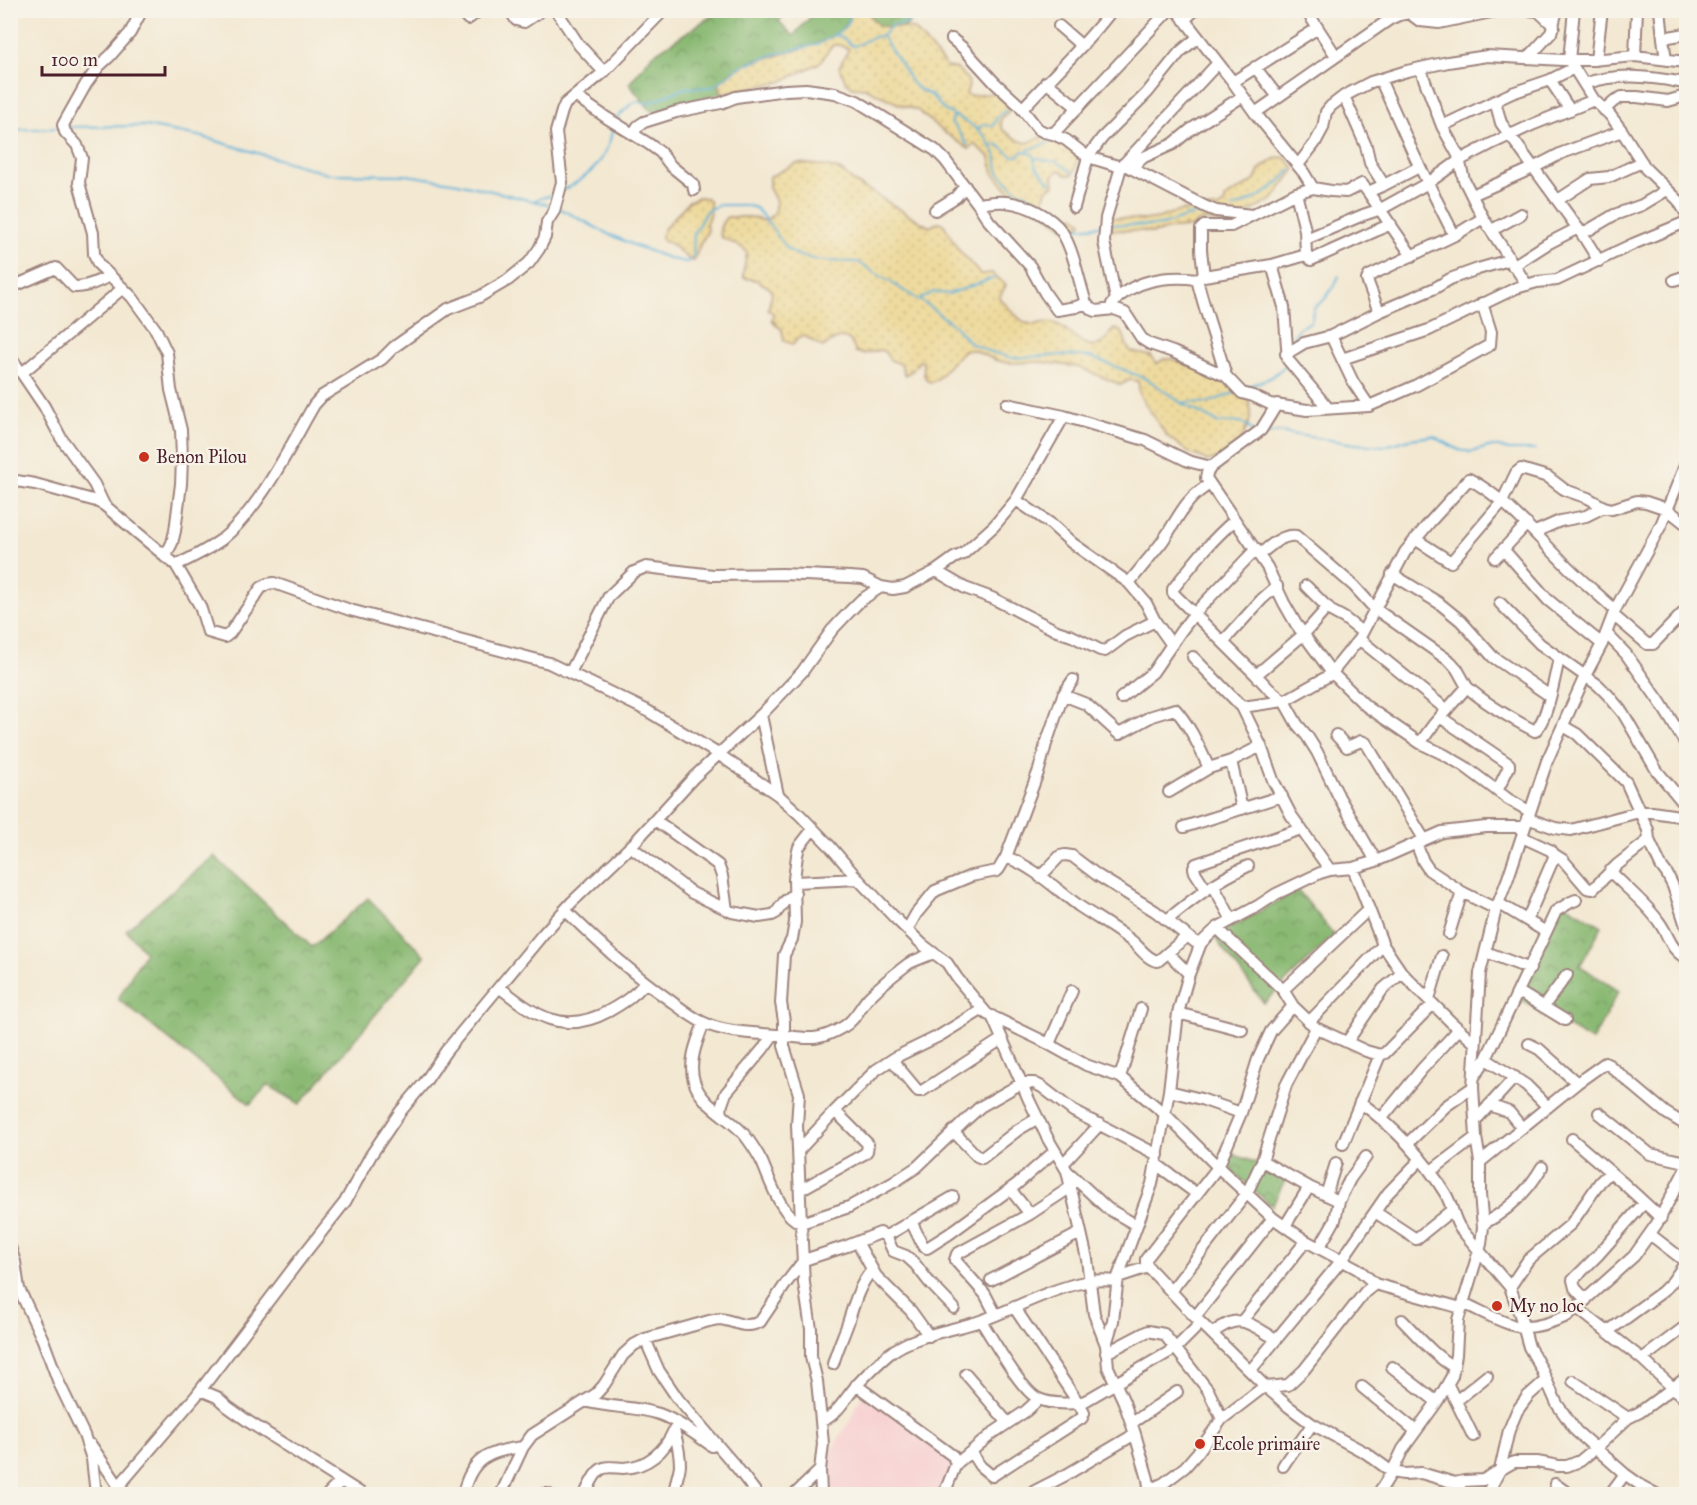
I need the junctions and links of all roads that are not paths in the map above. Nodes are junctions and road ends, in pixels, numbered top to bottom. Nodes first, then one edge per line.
1 (460, 10) edge
2 (480, 10) edge
3 (510, 10) edge
4 (542, 10) edge
5 (556, 10) edge
6 (664, 10) edge
7 (1112, 10) edge
8 (1169, 10) edge
9 (1177, 10) edge
10 (1195, 10) edge
11 (1306, 10) edge
12 (1428, 10) edge
13 (1501, 10) edge
14 (1529, 10) edge
15 (1557, 10) edge
16 (1574, 10) edge
17 (1602, 10) edge
18 (1636, 10) edge
19 (1660, 10) edge
20 (137, 13) edge
21 (1474, 14) edge
22 (1388, 15) edge
23 (1184, 20) junction
24 (1432, 22) junction
25 (1059, 26) dead end
26 (1554, 26) junction
27 (1318, 28) junction
28 (1686, 34) edge
29 (1197, 38) junction
30 (1663, 38) junction
31 (952, 39) dead end
32 (1082, 46) junction
33 (1336, 56) junction
34 (1635, 56) junction
35 (1528, 58) junction
36 (1596, 60) junction
37 (1666, 60) junction
38 (1684, 62) edge
39 (1218, 63) junction
40 (1572, 64) junction
41 (1255, 67) junction
42 (1419, 68) junction
43 (604, 72) junction
44 (1380, 79) junction
45 (1550, 80) junction
46 (1046, 82) junction
47 (1233, 82) junction
48 (1679, 82) junction
49 (1584, 84) junction
50 (575, 96) junction
51 (1243, 96) junction
52 (1344, 96) junction
53 (1278, 97) junction
54 (1684, 99) edge
55 (1594, 100) junction
56 (1495, 101) junction
57 (1078, 108) junction
58 (1022, 109) junction
59 (1570, 110) junction
60 (1604, 110) junction
61 (1255, 113) junction
62 (1443, 126) junction
63 (1622, 131) junction
64 (633, 134) junction
65 (1053, 134) junction
66 (1511, 135) junction
67 (1088, 157) junction
68 (1460, 160) junction
69 (1642, 162) junction
70 (1298, 165) junction
71 (1125, 167) junction
72 (1419, 167) junction
73 (1533, 168) junction
74 (1428, 183) junction
75 (1384, 185) junction
76 (965, 186) junction
77 (1313, 188) junction
78 (694, 190) dead end
79 (1667, 190) junction
80 (1368, 192) junction
81 (1296, 193) junction
82 (1472, 195) junction
83 (1558, 200) junction
84 (978, 204) junction
85 (1074, 207) dead end
86 (1381, 209) junction
87 (935, 210) dead end
88 (1686, 213) edge
89 (1521, 214) dead end
90 (1254, 215) junction
91 (1483, 218) junction
92 (1686, 222) edge
93 (1390, 224) junction
94 (1492, 230) junction
95 (1580, 231) junction
96 (1455, 235) junction
97 (1306, 239) junction
98 (1306, 255) junction
99 (1412, 256) junction
100 (1599, 261) junction
101 (1511, 263) junction
102 (1272, 265) junction
103 (111, 276) junction
104 (1686, 276) edge
105 (1200, 278) junction
106 (1674, 280) dead end
107 (10, 285) edge
108 (1527, 285) junction
109 (123, 288) junction
110 (1116, 299) junction
111 (1086, 303) junction
112 (1482, 303) junction
113 (1108, 309) junction
114 (1379, 312) junction
115 (1331, 336) junction
116 (1286, 354) junction
117 (10, 356) edge
118 (1342, 359) junction
119 (22, 373) junction
120 (1226, 376) junction
121 (1007, 404) dead end
122 (1277, 404) junction
123 (1369, 406) junction
124 (1328, 408) junction
125 (1064, 416) junction
126 (1686, 463) edge
127 (1211, 467) junction
128 (1683, 478) edge
129 (10, 480) edge
130 (1210, 484) junction
131 (1016, 500) junction
132 (1502, 502) junction
133 (104, 505) junction
134 (1605, 507) junction
135 (1667, 509) junction
136 (1235, 520) junction
137 (1686, 524) edge
138 (1531, 528) junction
139 (1415, 539) junction
140 (1503, 549) junction
141 (1258, 552) junction
142 (165, 557) junction
143 (1495, 558) dead end
144 (176, 565) junction
145 (936, 571) junction
146 (1392, 574) junction
147 (1129, 583) junction
148 (1277, 586) junction
149 (1306, 586) dead end
150 (881, 587) junction
151 (1500, 603) dead end
152 (1328, 607) junction
153 (1374, 608) junction
154 (1686, 610) edge
155 (1614, 612) junction
156 (1194, 614) junction
157 (1155, 621) junction
158 (1304, 634) junction
159 (1360, 636) junction
160 (1604, 639) junction
161 (1223, 642) junction
162 (1172, 645) junction
163 (1192, 657) dead end
164 (1559, 658) junction
165 (570, 674) junction
166 (1257, 675) junction
167 (1585, 676) junction
168 (1073, 680) dead end
169 (1467, 687) junction
170 (1063, 695) junction
171 (1550, 696) junction
172 (1121, 698) dead end
173 (1284, 701) junction
174 (1242, 707) junction
175 (1444, 714) junction
176 (1544, 715) junction
177 (761, 716) junction
178 (1564, 725) junction
179 (1336, 735) dead end
180 (1420, 743) junction
181 (1686, 744) edge
182 (1262, 746) junction
183 (718, 754) junction
184 (1231, 761) junction
185 (1209, 768) junction
186 (1497, 791) junction
187 (1169, 792) dead end
188 (778, 795) junction
189 (1282, 796) junction
190 (1686, 806) edge
191 (1242, 809) junction
192 (1639, 813) junction
193 (1686, 817) edge
194 (655, 820) junction
195 (1526, 823) junction
196 (1184, 827) dead end
197 (813, 829) junction
198 (1301, 830) junction
199 (1649, 840) junction
200 (1420, 841) junction
201 (630, 846) junction
202 (1555, 855) junction
203 (1006, 857) junction
204 (1376, 861) junction
205 (1248, 866) dead end
206 (1353, 868) junction
207 (1330, 870) junction
208 (1610, 871) junction
209 (1040, 876) junction
210 (858, 879) junction
211 (1210, 887) junction
212 (795, 888) junction
213 (1462, 892) junction
214 (1576, 900) dead end
215 (1497, 906) junction
216 (1369, 909) junction
217 (565, 910) junction
218 (727, 910) junction
219 (1167, 920) junction
220 (1232, 920) junction
221 (1527, 920) junction
222 (1686, 926) edge
223 (1217, 928) junction
224 (907, 930) junction
225 (1546, 932) junction
226 (1449, 934) dead end
227 (1186, 935) junction
228 (1201, 943) junction
229 (1383, 945) junction
230 (1485, 952) junction
231 (1168, 953) junction
232 (933, 954) junction
233 (1442, 956) dead end
234 (1686, 958) edge
235 (1530, 969) junction
236 (1402, 973) junction
237 (1189, 974) junction
238 (1567, 975) dead end
239 (645, 983) junction
240 (499, 987) junction
241 (1283, 990) junction
242 (1072, 992) dead end
243 (1519, 992) junction
244 (1431, 1002) junction
245 (1293, 1006) junction
246 (1543, 1007) junction
247 (982, 1009) junction
248 (1141, 1009) dead end
249 (1178, 1013) junction
250 (993, 1017) junction
251 (1564, 1020) dead end
252 (704, 1023) junction
253 (1312, 1025) junction
254 (1459, 1029) junction
255 (1242, 1030) dead end
256 (773, 1035) junction
257 (785, 1036) junction
258 (1002, 1039) junction
259 (1347, 1042) junction
260 (1475, 1043) junction
261 (1049, 1044) junction
262 (1529, 1044) dead end
263 (1380, 1055) junction
264 (1486, 1059) junction
265 (892, 1060) junction
266 (1119, 1077) junction
267 (1515, 1077) junction
268 (1473, 1082) junction
269 (1022, 1083) junction
270 (1577, 1083) junction
271 (1169, 1091) junction
272 (1360, 1101) junction
273 (1489, 1105) junction
274 (1548, 1107) junction
275 (836, 1111) junction
276 (1241, 1113) junction
277 (1599, 1113) dead end
278 (1165, 1114) junction
279 (722, 1115) junction
280 (1038, 1118) junction
281 (1382, 1118) junction
282 (1475, 1120) junction
283 (1100, 1124) junction
284 (1686, 1125) edge
285 (1522, 1128) junction
286 (954, 1131) junction
287 (1476, 1137) junction
288 (1572, 1139) dead end
289 (1408, 1143) junction
290 (1343, 1144) dead end
291 (799, 1150) junction
292 (1055, 1151) junction
293 (1366, 1157) dead end
294 (1421, 1159) junction
295 (1157, 1160) junction
296 (1262, 1161) junction
297 (1480, 1162) junction
298 (1686, 1162) edge
299 (1336, 1163) dead end
300 (1218, 1167) junction
301 (1542, 1167) dead end
302 (1065, 1168) junction
303 (1686, 1168) edge
304 (1431, 1171) junction
305 (1610, 1172) junction
306 (1071, 1187) junction
307 (1309, 1187) junction
308 (1011, 1189) junction
309 (800, 1190) junction
310 (1247, 1193) junction
311 (1197, 1194) junction
312 (1326, 1195) junction
313 (953, 1197) dead end
314 (1339, 1201) junction
315 (1644, 1203) junction
316 (1452, 1210) junction
317 (1375, 1212) junction
318 (1030, 1214) junction
319 (1273, 1218) junction
320 (1661, 1218) junction
321 (911, 1221) junction
322 (801, 1223) junction
323 (1483, 1224) junction
324 (1136, 1225) junction
325 (1285, 1226) junction
326 (1080, 1233) junction
327 (1651, 1235) junction
328 (886, 1236) junction
329 (1306, 1241) junction
330 (857, 1242) junction
331 (10, 1247) edge
332 (1319, 1248) junction
333 (1479, 1251) junction
334 (804, 1260) junction
335 (1341, 1260) junction
336 (1686, 1262) edge
337 (1148, 1267) junction
338 (872, 1270) junction
339 (1118, 1279) junction
340 (991, 1280) dead end
341 (1089, 1281) junction
342 (1375, 1284) junction
343 (1510, 1287) junction
344 (1171, 1291) junction
345 (1586, 1300) junction
346 (1462, 1305) junction
347 (1014, 1307) junction
348 (954, 1308) dead end
349 (1577, 1308) junction
350 (996, 1315) junction
351 (1198, 1320) junction
352 (1402, 1320) dead end
353 (981, 1321) junction
354 (1242, 1321) junction
355 (1686, 1326) edge
356 (1524, 1327) junction
357 (1607, 1332) junction
358 (1213, 1333) junction
359 (928, 1336) junction
360 (645, 1339) junction
361 (1276, 1339) junction
362 (1176, 1348) junction
363 (1106, 1349) junction
364 (1642, 1359) junction
365 (833, 1364) dead end
366 (1392, 1367) dead end
367 (1454, 1367) junction
368 (1250, 1371) junction
369 (966, 1374) dead end
370 (1487, 1376) dead end
371 (1686, 1378) edge
372 (1546, 1380) junction
373 (1573, 1381) dead end
374 (1114, 1383) junction
375 (856, 1385) junction
376 (1448, 1385) junction
377 (1266, 1386) junction
378 (1362, 1386) dead end
379 (1673, 1388) junction
380 (199, 1392) junction
381 (1177, 1392) dead end
382 (1039, 1399) junction
383 (585, 1401) junction
384 (1456, 1401) junction
385 (1686, 1401) edge
386 (1437, 1402) junction
387 (1079, 1404) junction
388 (1628, 1418) junction
389 (1222, 1419) junction
390 (821, 1421) junction
391 (1008, 1423) junction
392 (1312, 1424) junction
393 (673, 1425) junction
394 (1133, 1428) junction
395 (1416, 1431) junction
396 (84, 1435) junction
397 (1473, 1436) dead end
398 (523, 1447) junction
399 (1596, 1448) junction
400 (971, 1452) junction
401 (729, 1458) junction
402 (956, 1464) junction
403 (1283, 1466) dead end
404 (820, 1470) junction
405 (1500, 1470) junction
406 (1392, 1472) junction
407 (1625, 1473) junction
408 (340, 1481) junction
409 (1455, 1483) junction
410 (1555, 1484) dead end
411 (1641, 1491) edge
412 (118, 1492) edge
413 (1150, 1493) edge
414 (96, 1494) edge
415 (328, 1494) edge
416 (362, 1494) edge
417 (463, 1494) edge
418 (501, 1494) edge
419 (586, 1494) edge
420 (675, 1494) edge
421 (757, 1494) edge
422 (795, 1494) edge
423 (821, 1494) edge
424 (944, 1494) edge
425 (1029, 1494) edge
426 (1378, 1494) edge
427 (1465, 1494) edge
428 (1487, 1494) edge
429 (1569, 1494) edge
430 (1610, 1494) edge
431 (1656, 1494) edge

1 - 2 street
3 - 4 street
5 - 43 street
6 - 43 street
7 - 32 street
8 - 57 street
9 - 23 street
10 - 23 street
11 - 27 street
12 - 24 street
13 - 21 street
14 - 26 street
15 - 26 street
16 - 40 street
17 - 36 street
18 - 34 street
19 - 30 street
20 - 103 street
21 - 24 street
22 - 24 street
22 - 33 street
23 - 29 street
25 - 32 street
26 - 35 street
27 - 33 street
27 - 41 street
28 - 30 street
29 - 39 street
29 - 67 street
30 - 37 street
31 - 58 street
32 - 46 street
33 - 53 street
34 - 36 street
34 - 37 street
35 - 40 street
35 - 42 street
36 - 40 street
37 - 38 street
38 - 48 street
39 - 47 street
39 - 71 street
40 - 45 street
40 - 49 street
41 - 47 street
41 - 53 street
42 - 44 street
42 - 62 street
43 - 50 street
44 - 52 street
44 - 72 street
45 - 56 street
45 - 59 street
46 - 57 street
46 - 58 street
47 - 51 street
48 - 49 street
48 - 54 street
49 - 55 street
50 - 64 street
50 - 144 street
51 - 61 street
51 - 71 street
52 - 70 street
52 - 75 street
53 - 61 street
54 - 60 street
55 - 59 street
55 - 60 street
56 - 62 street
56 - 66 street
57 - 65 street
58 - 65 street
59 - 66 street
60 - 63 street
61 - 70 street
62 - 68 street
63 - 69 street
63 - 73 street
64 - 76 street
64 - 78 street
65 - 67 street
66 - 68 street
66 - 73 street
67 - 71 street
67 - 85 street
68 - 74 street
68 - 82 street
69 - 79 street
69 - 83 street
70 - 77 street
71 - 90 street
71 - 110 street
72 - 74 street
72 - 75 street
73 - 82 street
73 - 83 street
74 - 86 street
74 - 96 street
75 - 80 street
76 - 84 street
76 - 87 street
77 - 80 street
77 - 81 street
79 - 88 street
79 - 95 street
80 - 86 street
81 - 90 street
81 - 97 street
82 - 91 street
83 - 95 street
84 - 111 street
84 - 111 street
86 - 93 street
86 - 97 street
89 - 94 street
90 - 105 street
91 - 94 street
91 - 96 street
92 - 100 street
93 - 98 street
93 - 99 street
94 - 101 street
95 - 100 street
95 - 101 street
96 - 99 street
97 - 98 street
98 - 102 street
99 - 114 street
100 - 108 street
101 - 108 street
101 - 114 street
102 - 105 street
102 - 116 street
103 - 107 street
103 - 109 street
104 - 106 street
105 - 110 street
105 - 120 street
108 - 112 street
109 - 119 street
109 - 142 street
110 - 113 street
111 - 113 street
112 - 118 street
112 - 123 street
113 - 120 street
114 - 115 street
115 - 116 street
115 - 118 street
116 - 124 street
117 - 119 street
118 - 123 street
119 - 133 street
120 - 122 street
121 - 125 street
122 - 124 street
122 - 127 street
123 - 124 street
125 - 127 street
125 - 131 street
126 - 128 street
127 - 130 street
128 - 135 street
129 - 133 street
130 - 136 street
130 - 147 street
131 - 145 street
131 - 147 street
132 - 134 street
132 - 138 street
132 - 139 street
132 - 139 street
133 - 142 street
134 - 135 street
134 - 138 street
135 - 137 street
135 - 155 street
136 - 141 street
136 - 156 street
138 - 140 street
138 - 155 street
139 - 146 street
140 - 143 street
140 - 160 street
141 - 148 street
141 - 153 street
141 - 156 street
142 - 144 street
144 - 165 street
145 - 150 street
145 - 157 street
146 - 153 street
146 - 171 street
147 - 157 street
148 - 158 street
148 - 161 street
149 - 152 street
150 - 165 street
150 - 177 street
151 - 164 street
152 - 158 street
152 - 159 street
153 - 159 street
153 - 169 street
154 - 155 street
155 - 160 street
156 - 161 street
156 - 162 street
157 - 162 street
158 - 166 street
158 - 180 street
159 - 173 street
159 - 175 street
160 - 167 street
160 - 181 street
161 - 166 street
162 - 172 street
163 - 174 street
164 - 167 street
164 - 171 street
165 - 183 street
166 - 173 street
167 - 178 street
167 - 190 street
168 - 170 street
169 - 175 street
169 - 176 street
170 - 185 street
170 - 203 street
171 - 176 street
173 - 174 street
173 - 204 street
174 - 182 street
175 - 180 street
175 - 186 street
176 - 178 street
177 - 183 street
177 - 188 street
178 - 192 street
178 - 195 street
179 - 200 street
180 - 186 street
182 - 184 street
182 - 189 street
183 - 188 street
183 - 194 street
184 - 185 street
184 - 191 street
185 - 187 street
186 - 195 street
188 - 197 street
189 - 191 street
189 - 198 street
191 - 196 street
192 - 193 street
192 - 195 street
192 - 199 street
194 - 201 street
194 - 218 street
195 - 200 street
195 - 202 street
195 - 215 street
197 - 210 street
197 - 212 street
198 - 207 street
198 - 211 street
199 - 208 street
199 - 222 street
200 - 204 street
200 - 213 street
201 - 217 street
201 - 218 street
202 - 208 street
202 - 221 street
203 - 209 street
203 - 224 street
204 - 206 street
205 - 211 street
206 - 207 street
206 - 216 street
207 - 220 street
208 - 234 street
209 - 219 street
209 - 231 street
210 - 212 street
210 - 224 street
211 - 219 street
211 - 220 street
212 - 218 street
212 - 257 street
213 - 215 street
213 - 226 street
214 - 225 street
215 - 221 street
215 - 230 street
216 - 229 street
216 - 241 street
217 - 239 street
217 - 240 street
219 - 227 street
220 - 223 street
221 - 225 street
223 - 228 street
223 - 241 street
224 - 232 street
225 - 235 street
227 - 228 street
227 - 231 street
228 - 237 street
229 - 236 street
229 - 253 street
230 - 235 street
230 - 260 street
231 - 237 street
232 - 247 street
232 - 257 street
233 - 244 street
235 - 243 street
236 - 244 street
236 - 259 street
237 - 249 street
238 - 246 street
239 - 240 street
239 - 252 street
240 - 380 street
241 - 245 street
242 - 261 street
243 - 246 street
243 - 264 street
244 - 254 street
244 - 263 street
245 - 253 street
245 - 276 street
246 - 251 street
247 - 250 street
247 - 265 street
248 - 266 street
249 - 255 street
249 - 271 street
250 - 258 street
250 - 261 street
252 - 256 street
252 - 279 street
253 - 259 street
253 - 296 street
254 - 260 street
254 - 281 street
256 - 257 street
256 - 279 street
257 - 291 street
258 - 265 street
258 - 269 street
259 - 263 street
260 - 268 street
261 - 266 street
262 - 270 street
263 - 272 street
264 - 267 street
264 - 268 street
265 - 275 street
266 - 278 street
267 - 273 street
267 - 274 street
268 - 282 street
268 - 289 street
269 - 280 street
269 - 283 street
269 - 286 street
270 - 274 street
270 - 284 street
271 - 276 street
271 - 278 street
272 - 281 street
272 - 290 street
273 - 282 street
273 - 285 street
274 - 285 street
275 - 291 street
275 - 309 street
276 - 300 street
277 - 298 street
278 - 295 street
278 - 300 street
279 - 322 street
280 - 286 street
280 - 292 street
281 - 289 street
282 - 287 street
283 - 295 street
283 - 302 street
285 - 297 street
286 - 322 street
287 - 297 street
287 - 304 street
288 - 305 street
289 - 294 street
291 - 309 street
292 - 302 street
292 - 308 street
293 - 314 street
294 - 304 street
294 - 317 street
295 - 311 street
295 - 324 street
296 - 307 street
296 - 310 street
297 - 323 street
299 - 312 street
300 - 310 street
300 - 311 street
301 - 323 street
302 - 306 street
302 - 324 street
303 - 320 street
304 - 316 street
305 - 315 street
305 - 343 street
306 - 318 street
306 - 326 street
307 - 312 street
307 - 325 street
308 - 318 street
308 - 321 street
309 - 322 street
310 - 319 street
310 - 344 street
311 - 337 street
312 - 314 street
313 - 321 street
314 - 332 street
315 - 320 street
315 - 345 street
316 - 317 street
316 - 333 street
317 - 335 street
318 - 350 street
319 - 325 street
319 - 351 street
320 - 327 street
321 - 328 street
322 - 334 street
323 - 333 street
324 - 339 street
325 - 329 street
326 - 340 street
326 - 341 street
327 - 336 street
327 - 345 street
328 - 330 street
328 - 348 street
329 - 332 street
329 - 354 street
330 - 334 street
330 - 338 street
331 - 396 street
332 - 335 street
333 - 343 street
333 - 346 street
334 - 360 street
334 - 390 street
335 - 342 street
335 - 361 street
336 - 357 street
337 - 339 street
337 - 344 street
338 - 359 street
338 - 365 street
339 - 341 street
339 - 363 street
341 - 347 street
341 - 363 street
342 - 346 street
342 - 377 street
343 - 356 street
344 - 351 street
345 - 349 street
346 - 356 street
346 - 367 street
347 - 350 street
347 - 387 street
349 - 356 street
349 - 357 street
350 - 353 street
351 - 358 street
351 - 362 street
352 - 367 street
353 - 359 street
353 - 382 street
354 - 358 street
354 - 361 street
355 - 364 street
356 - 372 street
357 - 364 street
358 - 368 street
359 - 375 street
360 - 383 street
360 - 401 street
361 - 368 street
362 - 363 street
362 - 374 street
362 - 389 street
363 - 374 street
364 - 379 street
366 - 386 street
367 - 376 street
368 - 377 street
369 - 391 street
370 - 384 street
371 - 379 street
372 - 399 street
372 - 405 street
373 - 388 street
374 - 387 street
374 - 394 street
375 - 390 street
375 - 402 street
376 - 384 street
376 - 386 street
377 - 389 street
377 - 392 street
378 - 395 street
379 - 385 street
379 - 388 street
380 - 408 street
380 - 412 street
381 - 394 street
382 - 387 street
382 - 391 street
383 - 393 street
383 - 398 street
384 - 397 street
386 - 395 street
387 - 400 street
388 - 399 street
389 - 413 street
390 - 404 street
391 - 400 street
392 - 403 street
392 - 406 street
393 - 401 street
393 - 419 street
393 - 420 street
394 - 413 street
394 - 425 street
395 - 406 street
396 - 412 street
396 - 414 street
398 - 417 street
398 - 418 street
399 - 405 street
399 - 407 street
400 - 402 street
401 - 421 street
402 - 424 street
404 - 422 street
404 - 423 street
405 - 409 street
405 - 428 street
406 - 409 street
406 - 426 street
407 - 411 street
407 - 430 street
408 - 415 street
408 - 416 street
409 - 427 street
410 - 429 street
411 - 431 street

